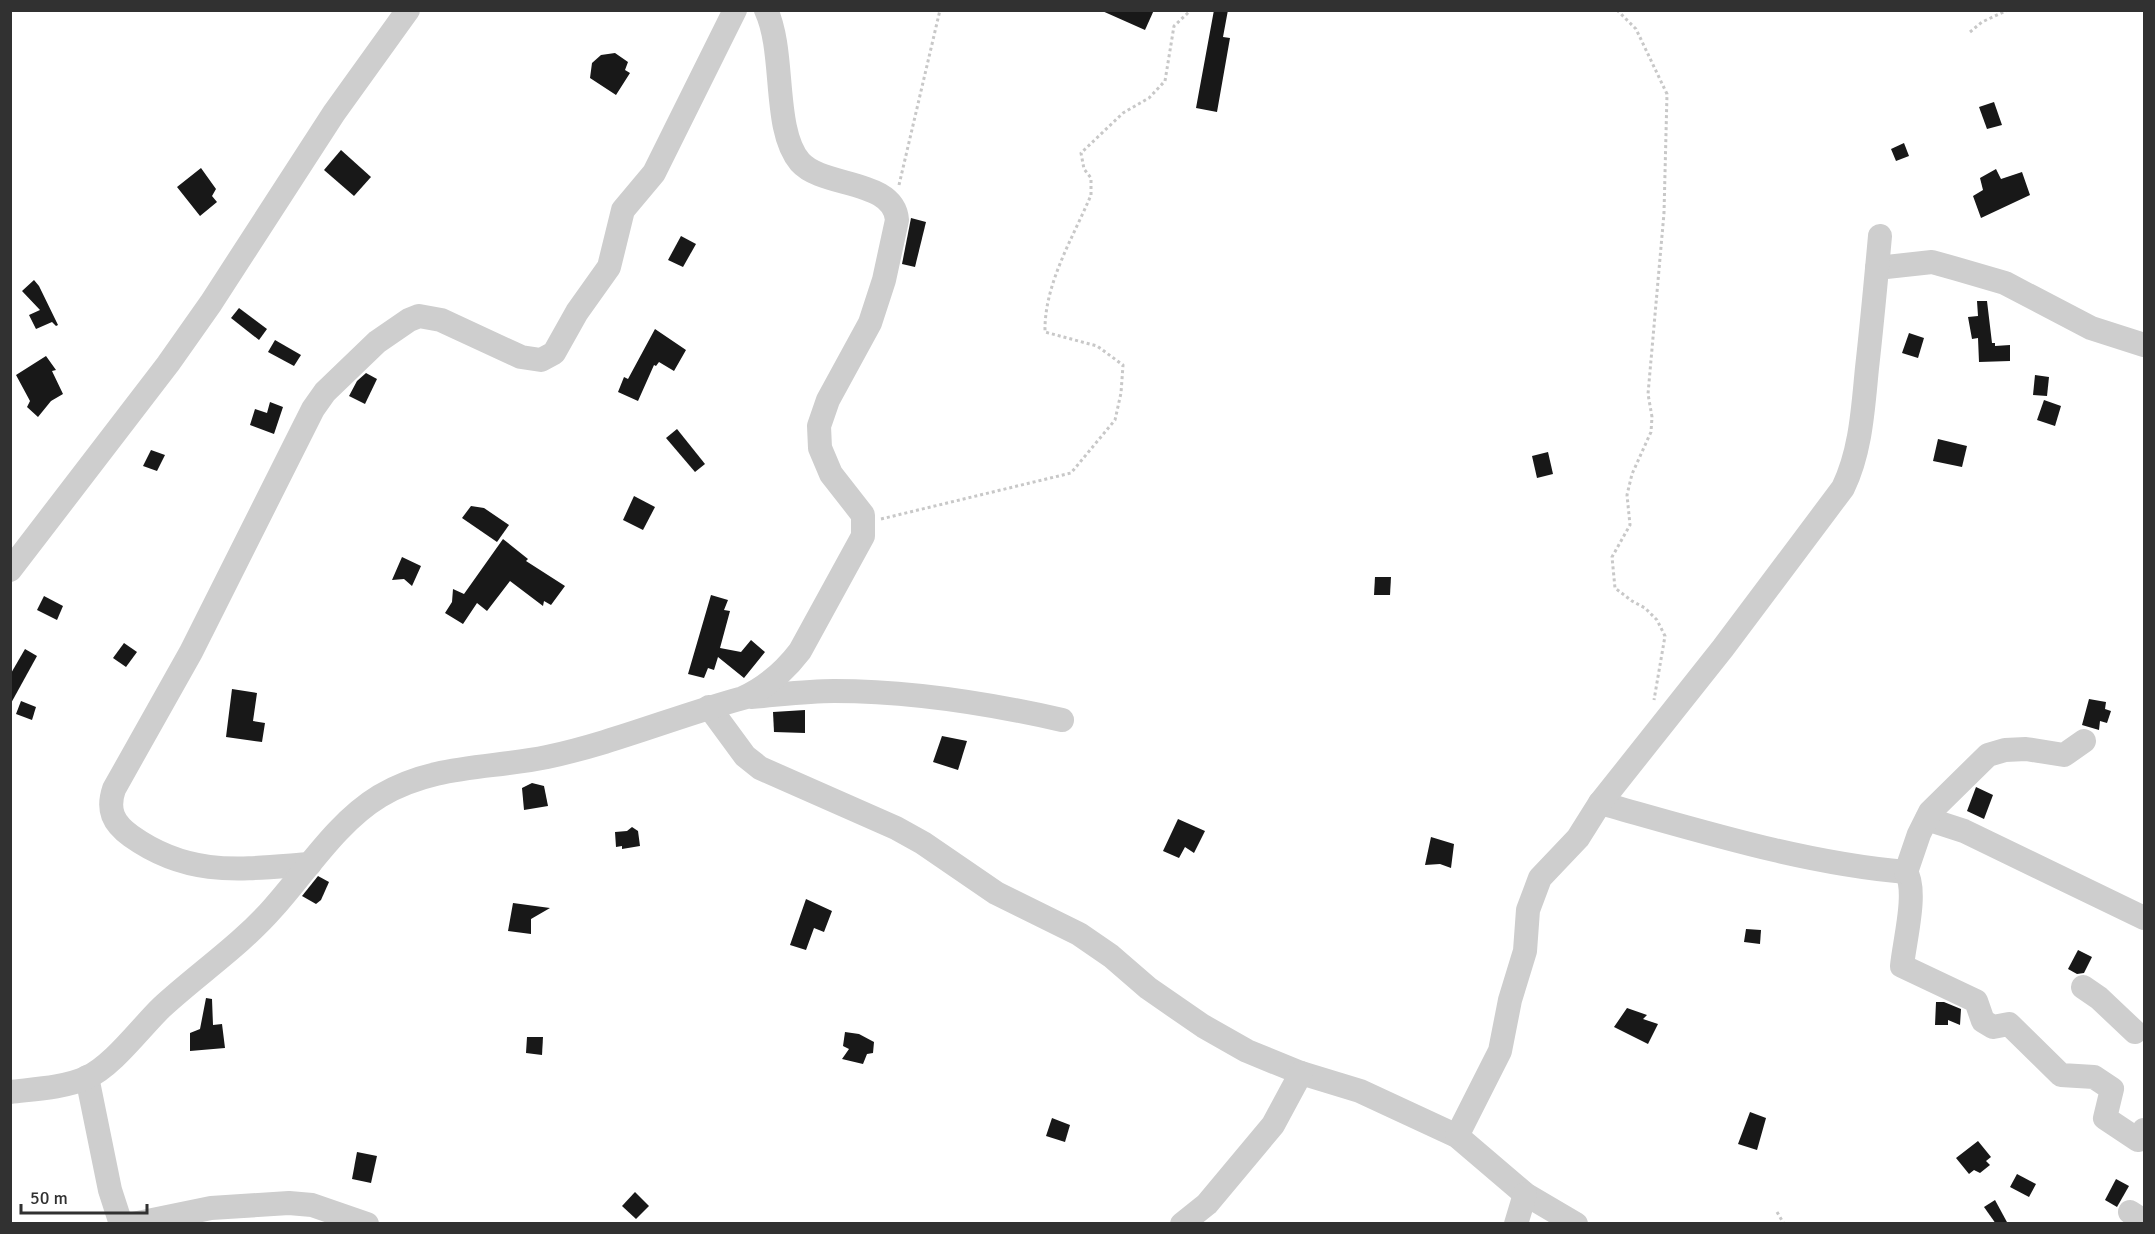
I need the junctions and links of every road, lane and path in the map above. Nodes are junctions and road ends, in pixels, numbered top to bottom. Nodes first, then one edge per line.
1 (408, 10) edge
2 (735, 10) edge
3 (766, 10) edge
4 (940, 10) edge
5 (1191, 10) edge
6 (1617, 10) edge
7 (2008, 10) edge
8 (1970, 32) dead end
9 (892, 204) junction
10 (1880, 236) dead end
11 (1877, 268) junction
12 (2145, 345) edge
13 (865, 523) junction
14 (10, 570) edge
15 (743, 698) junction
16 (710, 707) junction
17 (1062, 720) dead end
18 (1662, 726) junction
19 (2084, 741) dead end
20 (1600, 803) junction
21 (1927, 819) junction
22 (310, 864) junction
23 (1906, 872) junction
24 (2145, 918) edge
25 (2083, 987) dead end
26 (2141, 1038) edge
27 (1301, 1073) junction
28 (87, 1077) junction
29 (10, 1092) edge
30 (2145, 1130) edge
31 (1457, 1136) junction
32 (1525, 1194) junction
33 (1777, 1212) dead end
34 (121, 1224) edge
35 (132, 1224) edge
36 (367, 1224) edge
37 (1182, 1224) edge
38 (1516, 1224) edge
39 (1576, 1224) edge
40 (1784, 1224) edge

1 - 14 street
2 - 22 street
3 - 9 street
4 - 9 path
5 - 13 path
6 - 18 path
7 - 8 path
9 - 13 street
10 - 11 street
11 - 12 street
11 - 18 street
13 - 15 street
15 - 16 street
15 - 17 street
16 - 22 street
16 - 27 street
18 - 20 street
19 - 21 street
20 - 23 street
20 - 31 street
21 - 23 street
21 - 24 street
22 - 28 street
23 - 30 street
25 - 26 street
27 - 31 street
27 - 37 street
28 - 29 street
28 - 34 street
31 - 32 street
32 - 38 street
32 - 39 street
33 - 40 path
35 - 36 street

